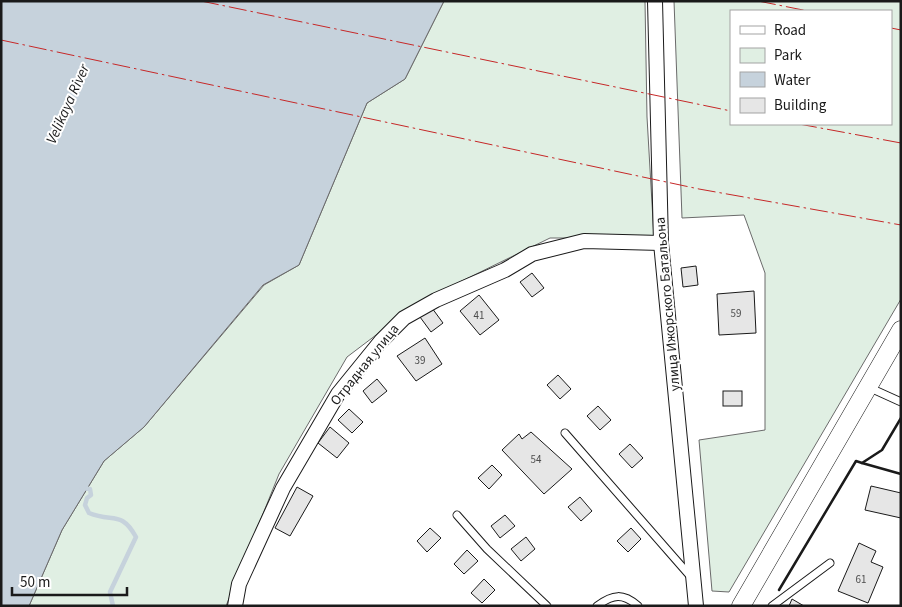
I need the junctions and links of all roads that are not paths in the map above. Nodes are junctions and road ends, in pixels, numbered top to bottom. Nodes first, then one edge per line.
1 (655, 1) edge
2 (661, 242) junction
3 (901, 330) edge
4 (868, 387) junction
5 (901, 402) edge
6 (565, 433) dead end
7 (457, 515) dead end
8 (830, 564) dead end
9 (693, 579) junction
10 (235, 606) edge
11 (548, 606) edge
12 (597, 606) edge
13 (638, 606) edge
14 (696, 606) edge
15 (741, 606) edge
16 (772, 606) edge

1 - 2 street, улица Ижорского Батальона
2 - 9 street, улица Ижорского Батальона
2 - 10 street, Отрадная улица
3 - 4 street
4 - 5 lane
4 - 15 street
6 - 9 lane
7 - 11 lane
8 - 16 lane
9 - 14 street, улица Ижорского Батальона
12 - 13 lane

